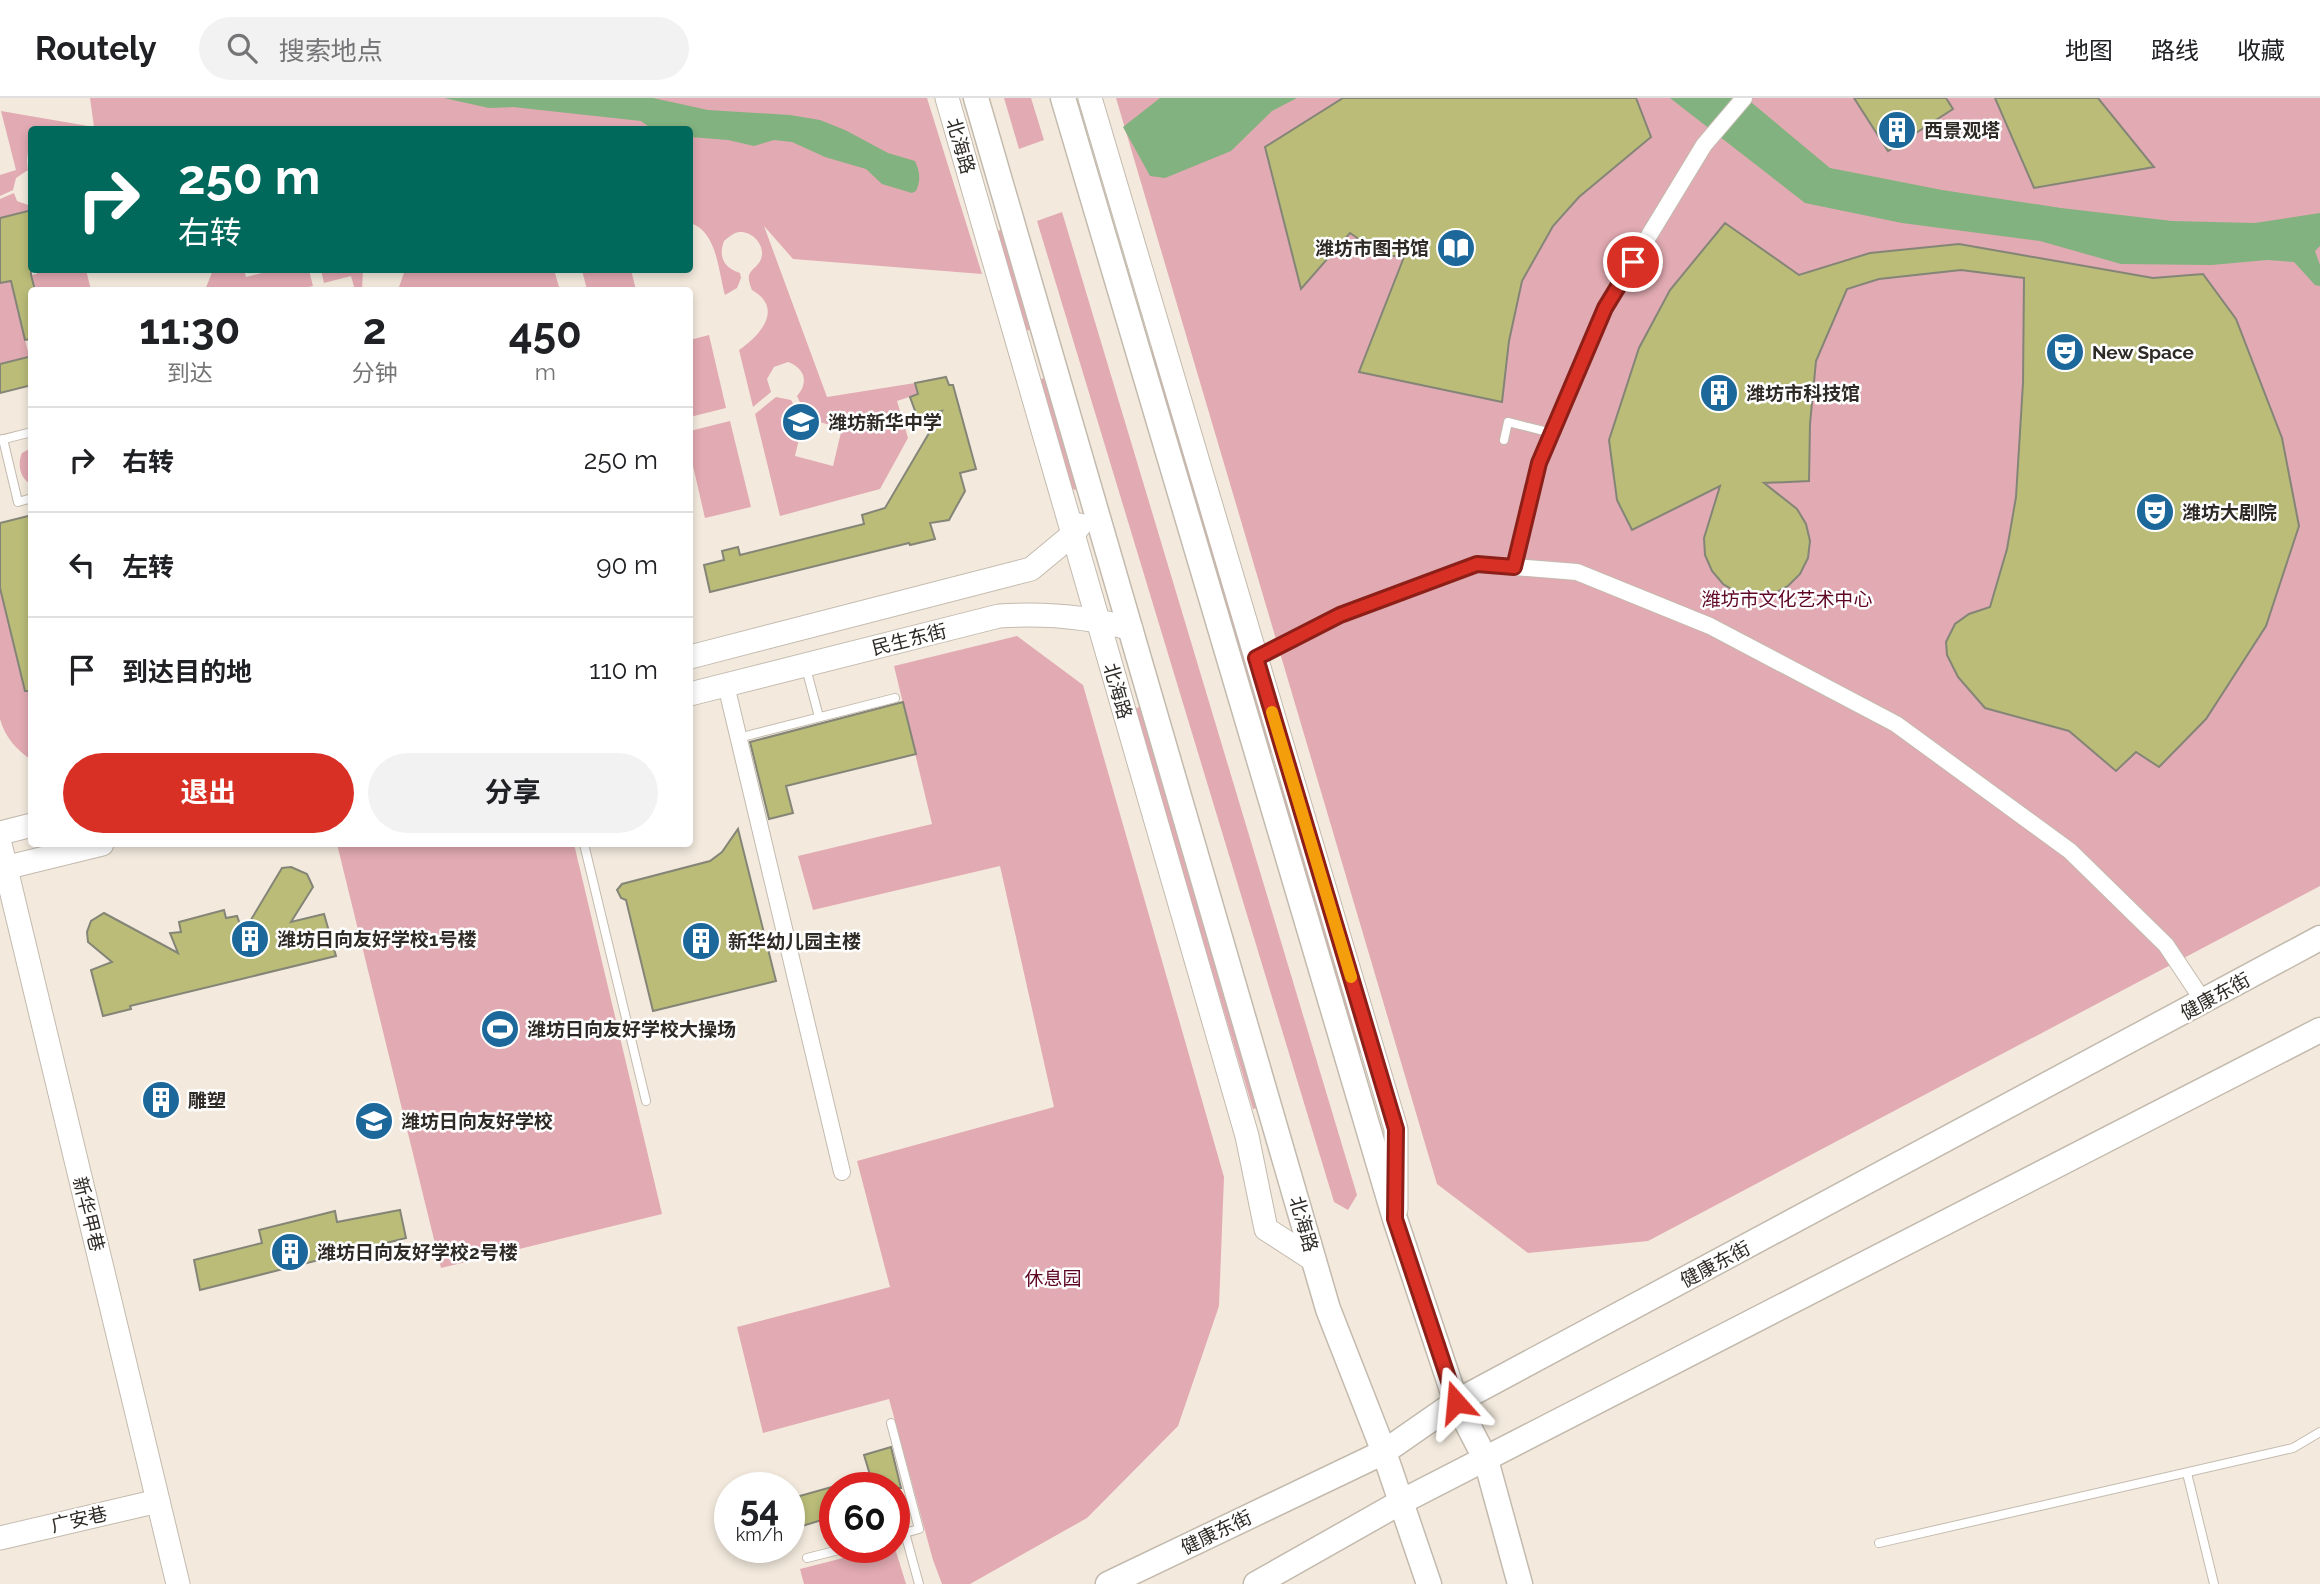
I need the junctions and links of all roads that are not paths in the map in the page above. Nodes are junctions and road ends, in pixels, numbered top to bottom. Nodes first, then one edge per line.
1 (947, 98) edge
2 (976, 98) edge
3 (1063, 98) edge
4 (1090, 98) edge
5 (1744, 98) edge
6 (28, 433) edge
7 (1552, 433) junction
8 (1, 440) edge
9 (1504, 440) dead end
10 (28, 499) edge
11 (1095, 506) junction
12 (1072, 535) junction
13 (1514, 567) junction
14 (1097, 619) junction
15 (1131, 629) junction
16 (693, 656) edge
17 (1256, 658) junction
18 (805, 665) junction
19 (726, 685) junction
20 (693, 693) edge
21 (895, 698) dead end
22 (820, 717) junction
23 (738, 738) junction
24 (1287, 760) junction
25 (1262, 769) junction
26 (28, 826) edge
27 (0, 833) edge
28 (0, 844) edge
29 (90, 847) edge
30 (585, 847) edge
31 (3, 869) edge
32 (2320, 938) edge
33 (2204, 1002) junction
34 (2320, 1030) edge
35 (1380, 1075) junction
36 (1354, 1082) junction
37 (646, 1101) dead end
38 (1277, 1128) junction
39 (1247, 1136) junction
40 (842, 1171) dead end
41 (1395, 1219) junction
42 (1314, 1261) junction
43 (1456, 1402) junction
44 (891, 1423) dead end
45 (2320, 1432) edge
46 (1384, 1452) junction
47 (1486, 1460) junction
48 (904, 1472) edge
49 (2187, 1473) junction
50 (910, 1495) edge
51 (158, 1501) junction
52 (1401, 1502) junction
53 (910, 1532) edge
54 (0, 1538) edge
55 (1879, 1543) dead end
56 (910, 1551) edge
57 (819, 1556) edge
58 (807, 1559) dead end
59 (178, 1584) edge
60 (919, 1584) edge
61 (1108, 1584) edge
62 (1256, 1584) edge
63 (1429, 1584) edge
64 (1520, 1584) edge
65 (2214, 1584) edge

1 - 12 street, 北海路
2 - 11 main road, 北海路
3 - 25 main road
4 - 17 street
5 - 7 street
6 - 8 lane
7 - 9 lane
7 - 13 street
8 - 10 lane
11 - 12 street, 民生东街
11 - 15 main road, 北海路
12 - 14 street, 北海路
12 - 16 street, 民生东街
13 - 17 street
13 - 33 street
14 - 15 street, 民生东街
14 - 18 street, 民生东街
14 - 39 street, 北海路
15 - 38 main road, 北海路
17 - 24 street
18 - 19 street, 民生东街
18 - 22 lane
19 - 20 street, 民生东街
19 - 23 street
21 - 22 lane
22 - 23 lane
23 - 40 street
24 - 25 street
24 - 35 street
25 - 36 main road
26 - 27 street
28 - 31 street, 新华甲巷
29 - 31 street
30 - 37 lane
31 - 51 street, 新华甲巷
32 - 33 main road, 健康东街
33 - 43 main road, 健康东街
34 - 47 main road
35 - 36 street
35 - 41 street
36 - 41 main road
38 - 39 street
38 - 42 main road, 北海路
39 - 42 street, 北海路
41 - 43 main road
42 - 46 main road, 北海路
43 - 46 main road, 健康东街
43 - 47 main road
44 - 48 lane
45 - 49 lane
46 - 52 main road, 北海路
46 - 61 main road, 健康东街
47 - 52 main road
47 - 64 main road
49 - 55 lane
49 - 65 lane
50 - 53 lane
51 - 54 street, 广安巷
51 - 59 street, 新华甲巷
52 - 62 main road
52 - 63 main road, 北海路
56 - 60 lane
57 - 58 lane

